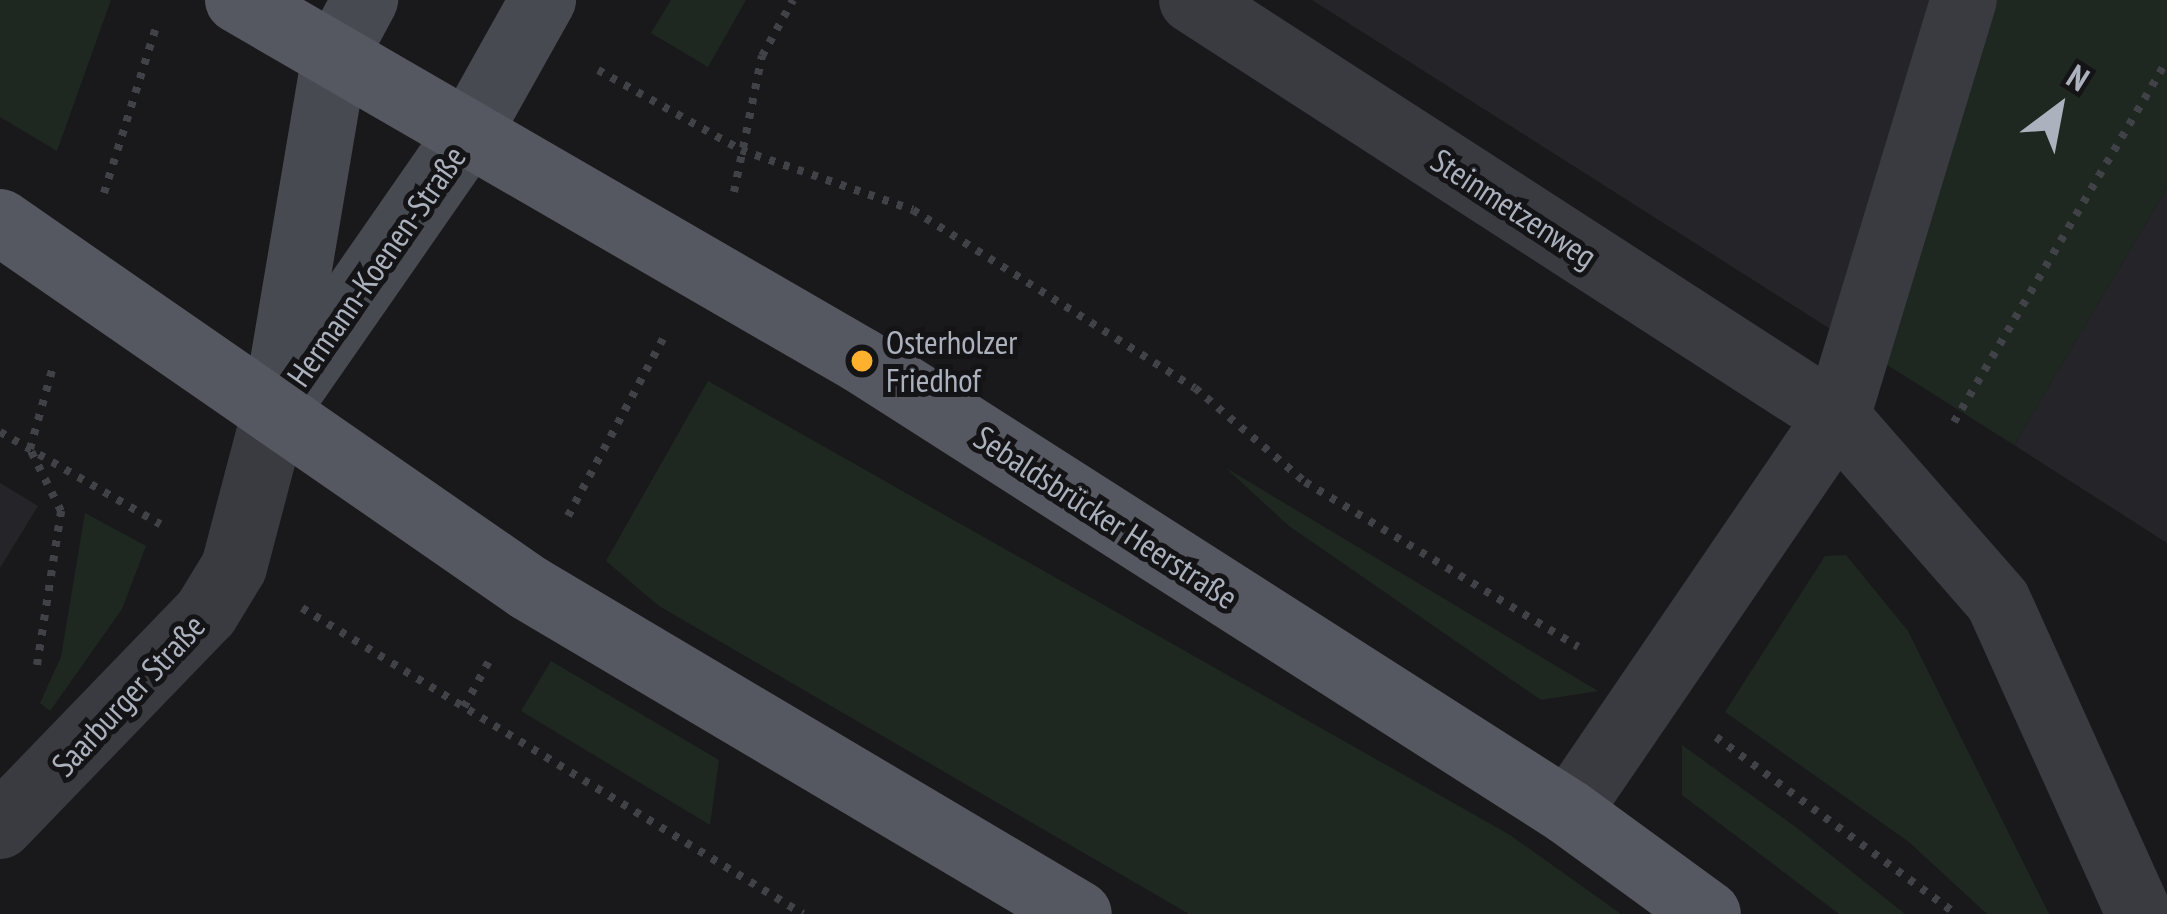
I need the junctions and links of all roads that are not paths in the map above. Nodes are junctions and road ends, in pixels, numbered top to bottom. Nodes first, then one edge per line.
1 (238, 0) edge
2 (1192, 0) edge
3 (1964, 0) edge
4 (534, 15) edge
5 (350, 28) edge
6 (468, 134) junction
7 (0, 222) edge
8 (275, 412) junction
9 (1837, 417) junction
10 (1568, 812) junction
11 (0, 826) edge
12 (1079, 914) edge
13 (1708, 914) edge
14 (2139, 914) edge

1 - 5 main road, Sebaldsbrücker Heerstraße
2 - 9 street, Steinmetzenweg
3 - 9 street
4 - 6 main road, Hermann-Koenen-Straße
5 - 6 main road, Sebaldsbrücker Heerstraße
5 - 8 main road, Hermann-Koenen-Straße
6 - 8 main road, Hermann-Koenen-Straße
6 - 10 main road, Sebaldsbrücker Heerstraße
7 - 8 main road
8 - 11 street, Saarburger Straße
8 - 12 main road
9 - 10 street
9 - 14 street, Steinmetzenweg
10 - 13 main road, Sebaldsbrücker Heerstraße

